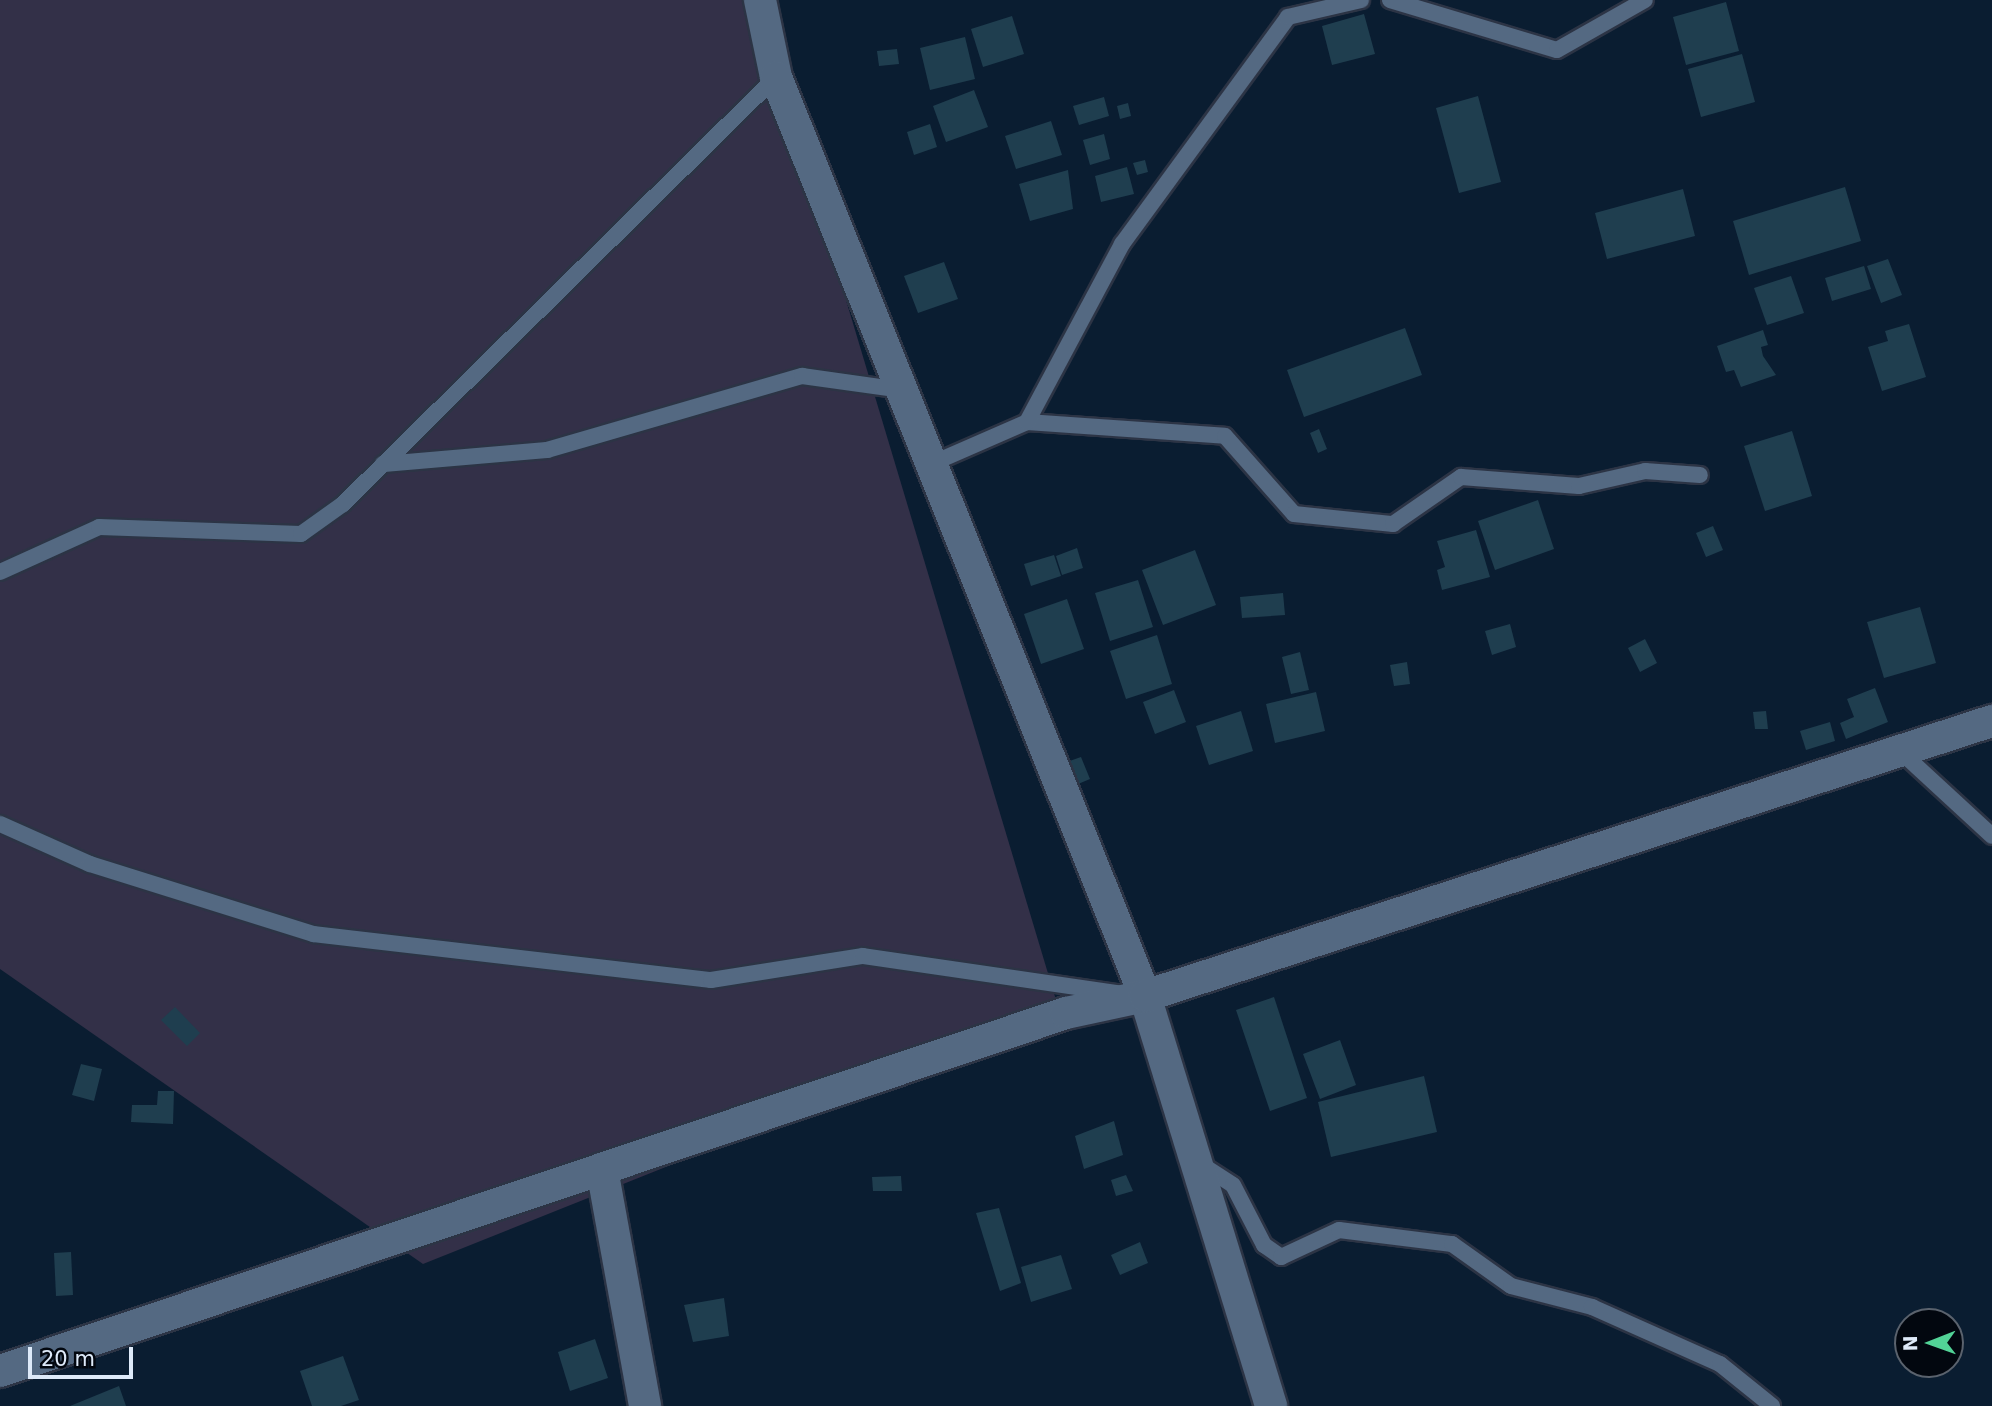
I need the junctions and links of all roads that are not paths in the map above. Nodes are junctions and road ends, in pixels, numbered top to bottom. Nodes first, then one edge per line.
1 (761, 0) edge
2 (1361, 0) edge
3 (1390, 0) edge
4 (1645, 0) edge
5 (776, 77) junction
6 (901, 390) junction
7 (1027, 422) junction
8 (383, 464) junction
9 (931, 464) junction
10 (1700, 475) dead end
11 (0, 572) edge
12 (1992, 721) edge
13 (1900, 751) junction
14 (0, 824) edge
15 (1992, 836) edge
16 (1145, 996) junction
17 (1196, 1162) junction
18 (602, 1169) junction
19 (0, 1371) edge
20 (645, 1406) edge
21 (1271, 1406) edge
22 (1772, 1406) edge

1 - 5 street
2 - 7 lane
3 - 4 lane
5 - 6 street
5 - 8 lane
6 - 8 lane
6 - 9 street
7 - 9 lane
7 - 10 lane
8 - 11 lane
9 - 16 street
12 - 13 street
13 - 15 lane
13 - 16 street
14 - 16 lane
16 - 17 street
16 - 18 street
17 - 21 street
17 - 22 lane
18 - 19 street
18 - 20 street

